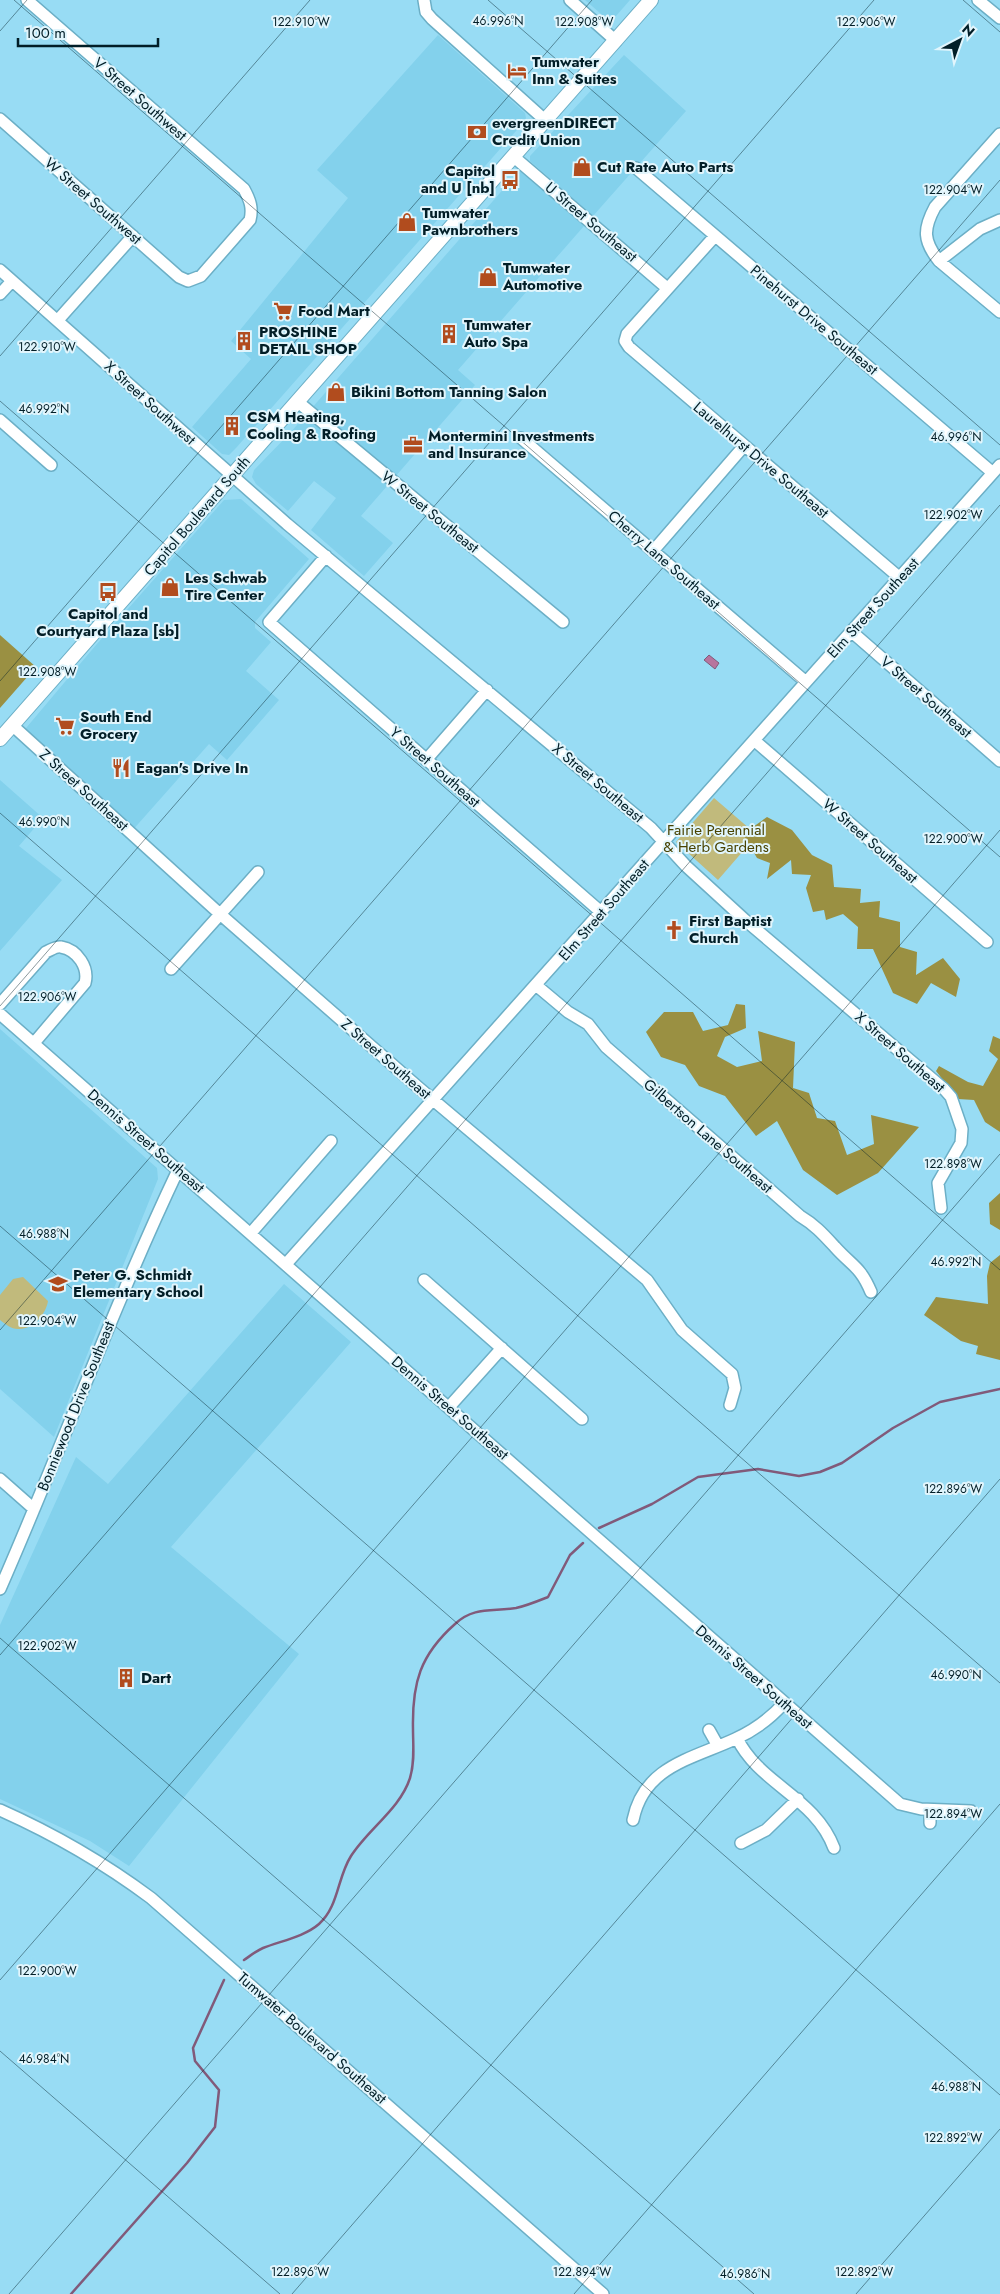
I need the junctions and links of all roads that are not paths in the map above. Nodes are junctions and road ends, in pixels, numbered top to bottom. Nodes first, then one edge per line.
1 (27, 0) edge
2 (424, 0) edge
3 (570, 0) edge
4 (650, 0) edge
5 (978, 0) edge
6 (1000, 18) edge
7 (616, 41) junction
8 (0, 119) edge
9 (546, 121) junction
10 (1000, 134) edge
11 (514, 157) junction
12 (636, 168) dead end
13 (1000, 220) edge
14 (132, 236) junction
15 (715, 236) junction
16 (940, 261) junction
17 (0, 270) edge
18 (12, 281) junction
19 (188, 281) joint
20 (668, 288) junction
21 (0, 294) edge
22 (1000, 312) edge
23 (58, 320) junction
24 (298, 402) junction
25 (0, 420) edge
26 (521, 438) dead end
27 (744, 446) junction
28 (50, 465) dead end
29 (997, 469) edge
30 (233, 476) junction
31 (653, 551) junction
32 (326, 556) junction
33 (900, 578) junction
34 (563, 622) dead end
35 (852, 632) junction
36 (806, 682) junction
37 (487, 690) junction
38 (12, 725) junction
39 (0, 739) edge
40 (754, 740) junction
41 (426, 760) junction
42 (1000, 761) edge
43 (664, 841) junction
44 (258, 872) dead end
45 (601, 912) junction
46 (220, 914) junction
47 (987, 942) dead end
48 (171, 969) dead end
49 (537, 986) junction
50 (0, 1004) edge
51 (0, 1014) edge
52 (34, 1043) junction
53 (433, 1100) junction
54 (331, 1141) dead end
55 (178, 1170) junction
56 (941, 1208) dead end
57 (251, 1233) junction
58 (286, 1264) junction
59 (424, 1280) dead end
60 (871, 1292) dead end
61 (502, 1348) junction
62 (730, 1405) dead end
63 (449, 1407) junction
64 (582, 1419) dead end
65 (0, 1479) edge
66 (34, 1509) junction
67 (0, 1589) edge
68 (784, 1703) junction
69 (709, 1730) dead end
70 (737, 1738) junction
71 (718, 1746) junction
72 (798, 1799) junction
73 (0, 1810) edge
74 (930, 1810) junction
75 (971, 1811) dead end
76 (633, 1820) dead end
77 (930, 1823) dead end
78 (741, 1843) dead end
79 (834, 1848) dead end
80 (604, 2294) edge

1 - 19 street, V Street Southwest
2 - 9 street
3 - 7 street
4 - 7 main road, Capitol Boulevard South
5 - 6 street
7 - 9 main road, Capitol Boulevard South
8 - 14 street, W Street Southwest
9 - 11 main road, Capitol Boulevard South
10 - 16 street
11 - 20 street, U Street Southeast
11 - 24 main road, Capitol Boulevard South
12 - 15 street, Pinehurst Drive Southeast
13 - 16 street
14 - 19 street, W Street Southwest
14 - 23 street
15 - 20 street
15 - 29 street, Pinehurst Drive Southeast
16 - 22 street
17 - 18 street, X Street Southwest
18 - 21 street
18 - 23 street, X Street Southwest
20 - 27 street, Laurelhurst Drive Southeast
23 - 30 street, X Street Southwest
24 - 30 main road, Capitol Boulevard South
24 - 34 street, W Street Southeast
25 - 28 street
26 - 31 street, Cherry Lane Southeast
27 - 31 street
27 - 33 street, Laurelhurst Drive Southeast
29 - 33 street, Elm Street Southeast
30 - 32 street, X Street Southeast
30 - 38 main road, Capitol Boulevard South
31 - 36 street, Cherry Lane Southeast
32 - 37 street, X Street Southeast
32 - 41 street, Y Street Southeast
33 - 35 street, Elm Street Southeast
35 - 36 street, Elm Street Southeast
35 - 42 street, V Street Southeast
36 - 40 street, Elm Street Southeast
37 - 41 street
37 - 43 street, X Street Southeast
38 - 39 main road, Capitol Boulevard South
38 - 46 street, Z Street Southeast
40 - 43 street, Elm Street Southeast
40 - 47 street, W Street Southeast
41 - 45 street, Y Street Southeast
43 - 45 street, Elm Street Southeast
43 - 56 street, X Street Southeast
44 - 46 street
45 - 49 street, Elm Street Southeast
46 - 48 street
46 - 53 street, Z Street Southeast
49 - 53 street, Elm Street Southeast
49 - 60 street, Gilbertson Lane Southeast
50 - 52 street
51 - 52 street, Dennis Street Southeast
52 - 55 street, Dennis Street Southeast
53 - 58 street, Elm Street Southeast
53 - 62 street, Z Street Southeast
54 - 57 street
55 - 57 street, Dennis Street Southeast
55 - 66 street, Bonniewood Drive Southeast
57 - 58 street, Dennis Street Southeast
58 - 63 street, Dennis Street Southeast
59 - 61 street
61 - 63 street
61 - 64 street
63 - 68 street, Dennis Street Southeast
65 - 66 street
66 - 67 street, Bonniewood Drive Southeast
68 - 70 street
68 - 74 street, Dennis Street Southeast
69 - 71 street
70 - 71 street
70 - 72 street
71 - 76 street
72 - 78 street
72 - 79 street
73 - 80 street, Tumwater Boulevard Southeast
74 - 75 street
74 - 77 street

